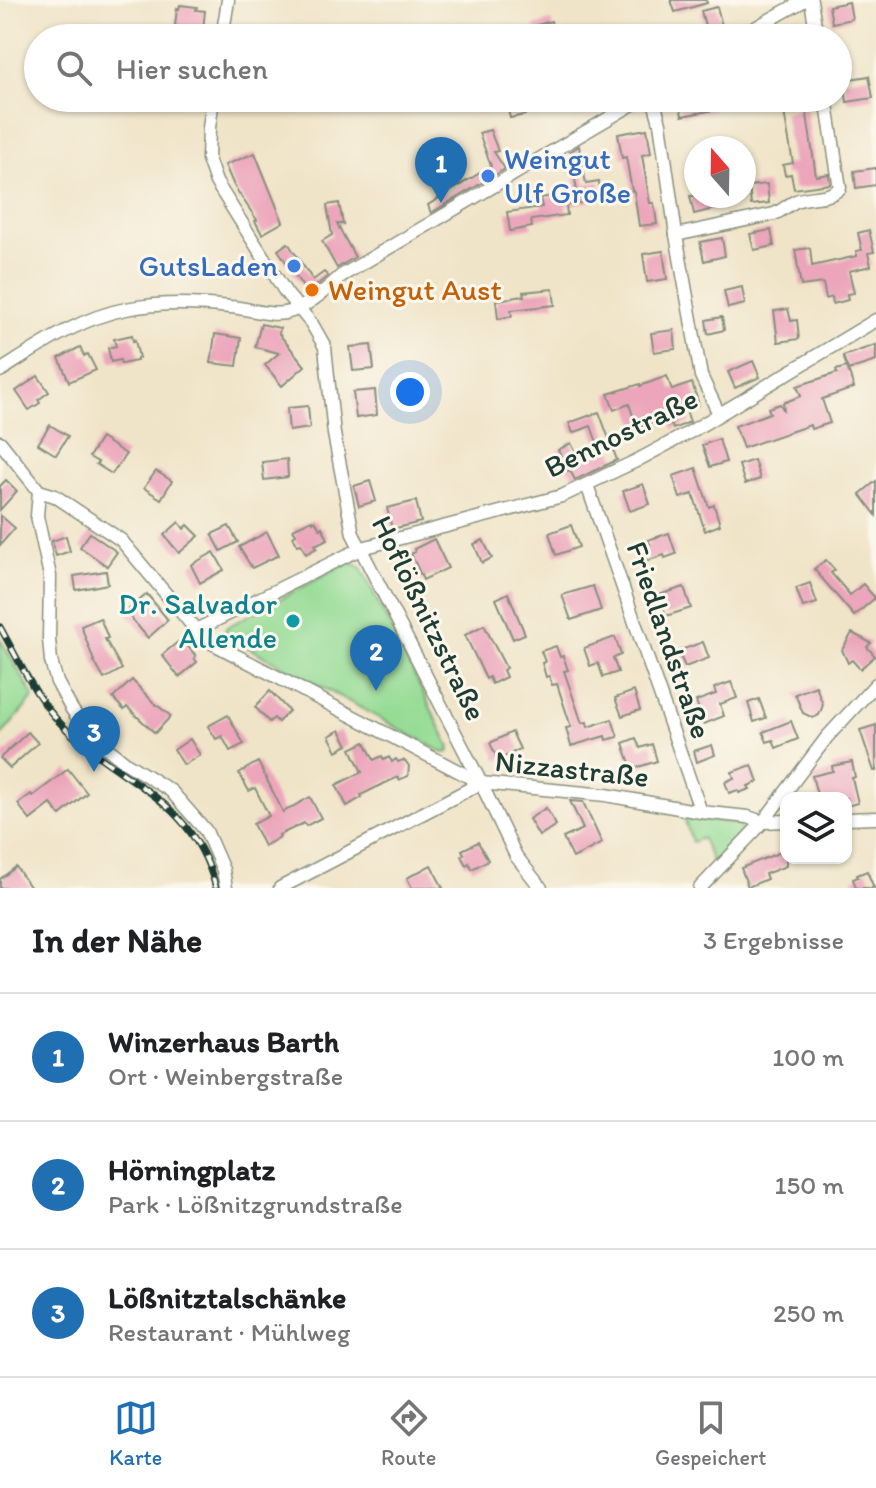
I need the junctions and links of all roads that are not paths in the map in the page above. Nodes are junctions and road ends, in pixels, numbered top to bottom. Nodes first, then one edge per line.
1 (228, 0) edge
2 (808, 0) edge
3 (224, 24) edge
4 (763, 24) edge
5 (814, 24) edge
6 (211, 112) edge
7 (619, 112) edge
8 (657, 112) edge
9 (828, 112) edge
10 (676, 235) junction
11 (298, 308) junction
12 (876, 320) edge
13 (0, 371) edge
14 (719, 414) junction
15 (0, 442) edge
16 (587, 485) junction
17 (39, 491) junction
18 (362, 548) junction
19 (196, 630) junction
20 (876, 684) edge
21 (481, 783) junction
22 (701, 812) junction
23 (876, 818) edge
24 (852, 819) edge
25 (780, 821) edge
26 (763, 822) junction
27 (226, 888) edge
28 (280, 888) edge
29 (541, 888) edge
30 (700, 888) edge

1 - 3 street
2 - 4 street
2 - 5 street
6 - 11 street, Hoflößnitzstraße
7 - 11 street
8 - 10 street
9 - 10 street
10 - 14 street
11 - 13 street
11 - 18 street, Hoflößnitzstraße
12 - 14 street, Bennostraße
14 - 16 street, Bennostraße
15 - 17 street
16 - 18 street, Bennostraße
16 - 22 street, Friedlandstraße
17 - 19 street
17 - 27 street
18 - 19 street, Bennostraße
18 - 21 street, Hoflößnitzstraße
19 - 21 street
20 - 26 street
21 - 22 street, Nizzastraße
21 - 28 street, Nizzastraße
21 - 29 street, Hoflößnitzstraße
22 - 26 street, Nizzastraße
23 - 24 street
25 - 26 street, Nizzastraße
26 - 30 street

